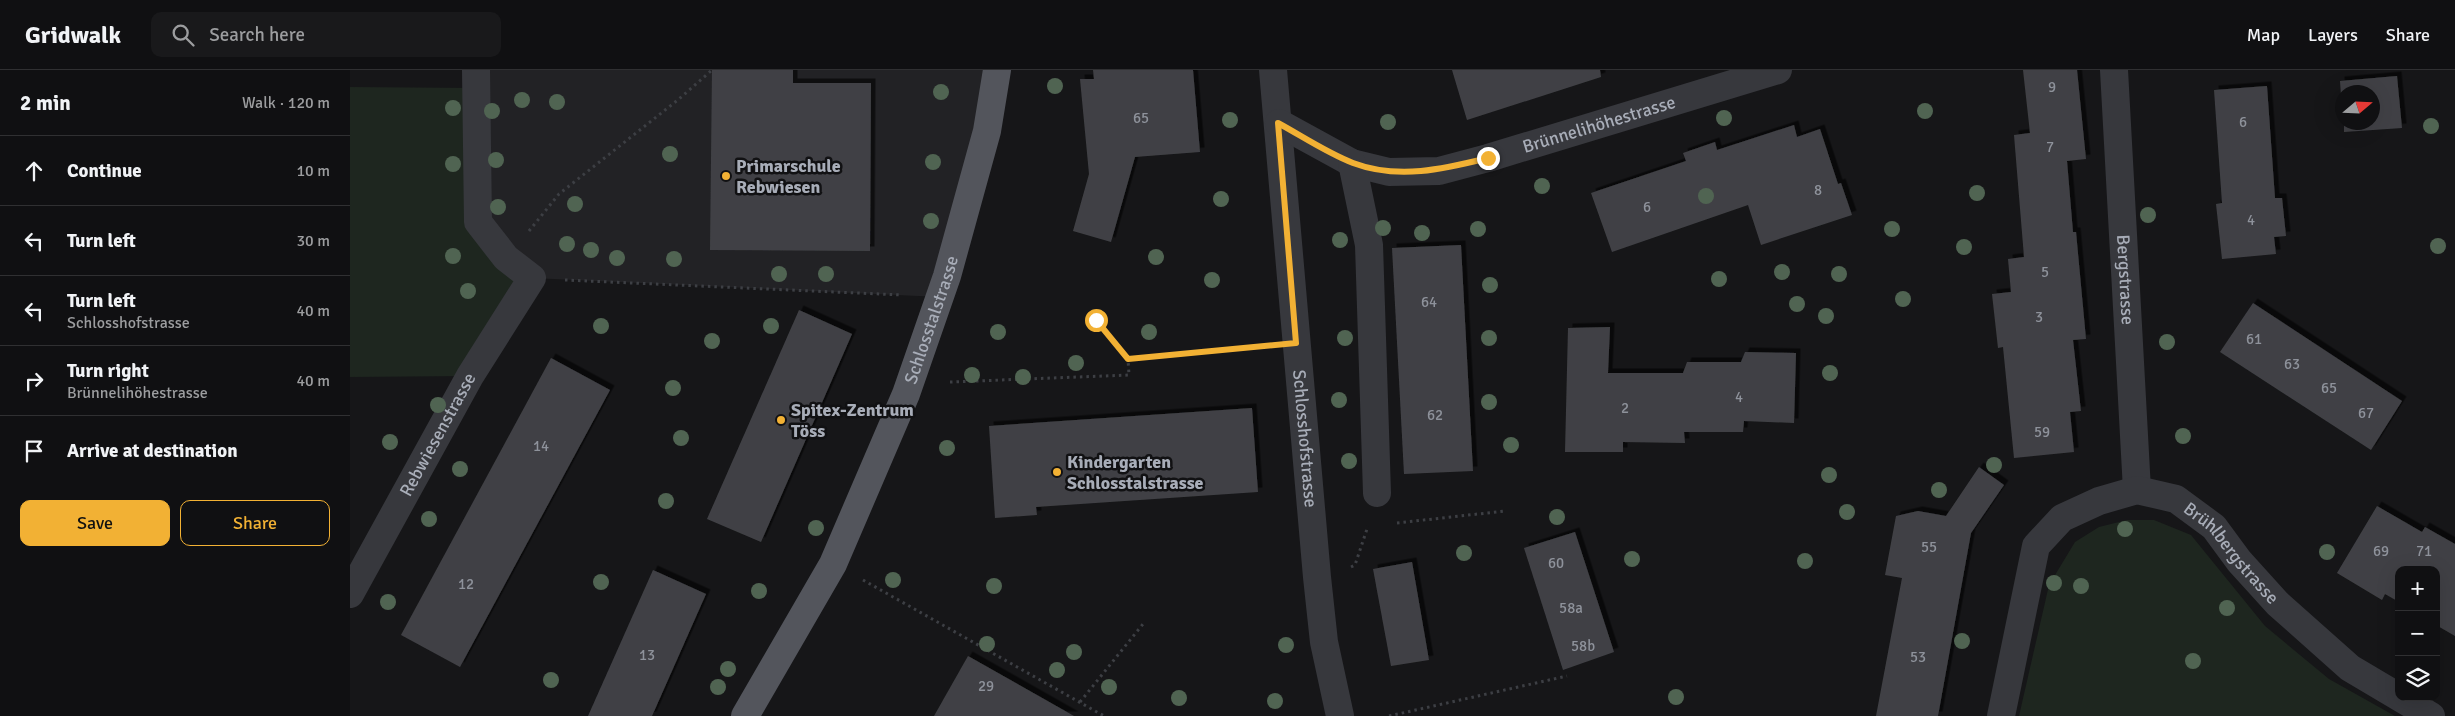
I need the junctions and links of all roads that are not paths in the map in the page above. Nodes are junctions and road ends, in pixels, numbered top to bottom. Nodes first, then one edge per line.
1 (476, 70) edge
2 (997, 70) edge
3 (1273, 70) edge
4 (1778, 70) edge
5 (2114, 70) edge
6 (1278, 123) junction
7 (1352, 163) junction
8 (2137, 490) junction
9 (1377, 493) dead end
10 (350, 594) edge
11 (745, 716) edge
12 (1340, 716) edge
13 (2001, 716) edge
14 (2431, 716) edge

1 - 10 street, Rebwiesenstrasse
2 - 11 main road, Schlosstalstrasse
3 - 6 street, Schlosshofstrasse
4 - 7 street, Brünnelihöhestrasse
5 - 8 street, Bergstrasse
6 - 7 street, Brünnelihöhestrasse
6 - 12 street, Schlosshofstrasse
7 - 9 street
8 - 13 street, Brühlbergstrasse
8 - 14 street, Brühlbergstrasse

